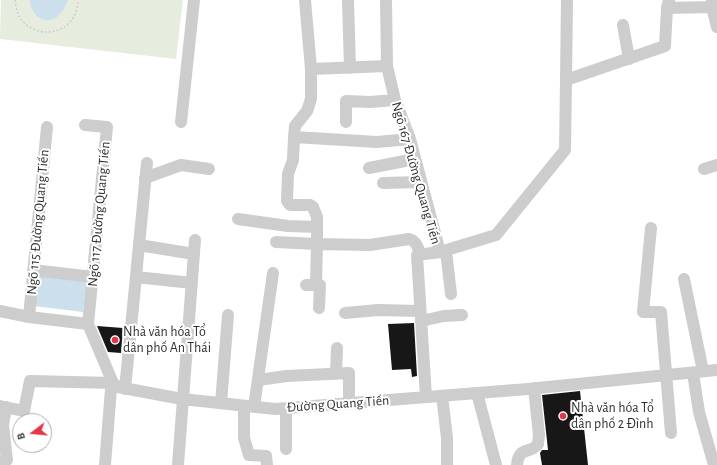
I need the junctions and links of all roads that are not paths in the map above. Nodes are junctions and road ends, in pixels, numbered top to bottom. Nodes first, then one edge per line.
1 (194, 0) edge
2 (305, 0) edge
3 (348, 0) edge
4 (386, 0) edge
5 (567, 0) edge
6 (668, 4) edge
7 (712, 4) edge
8 (623, 25) dead end
9 (717, 27) edge
10 (629, 59) junction
11 (387, 66) junction
12 (350, 68) junction
13 (311, 69) junction
14 (566, 80) junction
15 (395, 100) junction
16 (181, 122) dead end
17 (346, 122) dead end
18 (85, 125) dead end
19 (47, 127) dead end
20 (294, 137) junction
21 (410, 138) junction
22 (415, 159) junction
23 (147, 163) dead end
24 (717, 165) edge
25 (369, 168) dead end
26 (209, 169) dead end
27 (704, 169) dead end
28 (145, 178) junction
29 (421, 182) junction
30 (383, 183) dead end
31 (238, 219) dead end
32 (317, 228) junction
33 (651, 228) dead end
34 (195, 240) dead end
35 (276, 242) dead end
36 (317, 244) junction
37 (139, 246) junction
38 (443, 252) junction
39 (194, 254) junction
40 (420, 254) junction
41 (33, 270) junction
42 (273, 272) dead end
43 (93, 277) junction
44 (136, 277) junction
45 (684, 279) dead end
46 (192, 283) junction
47 (451, 294) dead end
48 (319, 308) dead end
49 (0, 311) edge
50 (345, 313) dead end
51 (228, 315) dead end
52 (462, 315) dead end
53 (420, 316) junction
54 (29, 317) junction
55 (88, 324) junction
56 (337, 348) dead end
57 (717, 370) edge
58 (698, 372) junction
59 (336, 374) junction
60 (666, 375) junction
61 (258, 380) junction
62 (113, 383) junction
63 (534, 388) junction
64 (125, 389) junction
65 (477, 393) junction
66 (442, 396) junction
67 (426, 397) junction
68 (182, 399) junction
69 (221, 403) junction
70 (349, 403) junction
71 (3, 406) edge
72 (249, 407) junction
73 (286, 408) junction
74 (671, 433) dead end
75 (286, 449) dead end
76 (0, 461) edge
77 (105, 465) edge
78 (178, 465) edge
79 (267, 465) edge
80 (447, 465) edge
81 (496, 465) edge
82 (517, 465) edge
83 (714, 465) edge

1 - 16 street
2 - 13 street
3 - 12 street
4 - 11 street, Ngõ 167 Đường Quang Tiến
5 - 14 street
6 - 7 street
6 - 10 street
7 - 9 street
8 - 10 street
10 - 14 street
11 - 12 street
11 - 15 street, Ngõ 167 Đường Quang Tiến
12 - 13 street
13 - 20 street
14 - 38 street
15 - 17 street
15 - 21 street, Ngõ 167 Đường Quang Tiến
18 - 43 street, Ngõ 117 Đường Quang Tiến
19 - 41 street, Ngõ 115 Đường Quang Tiến
20 - 21 street
20 - 32 street
21 - 22 street, Ngõ 167 Đường Quang Tiến
22 - 25 street
22 - 29 street, Ngõ 167 Đường Quang Tiến
23 - 28 street
24 - 27 street
26 - 28 street
28 - 37 street
29 - 30 street
29 - 38 street, Ngõ 167 Đường Quang Tiến
31 - 32 street
32 - 36 street
33 - 60 street
34 - 39 street
35 - 36 street
36 - 40 street
36 - 48 street
37 - 39 street
37 - 44 street
38 - 40 street, Ngõ 167 Đường Quang Tiến
38 - 47 street
39 - 46 street
40 - 53 street, Ngõ 167 Đường Quang Tiến
41 - 43 street
41 - 54 street, Ngõ 115 Đường Quang Tiến
42 - 61 street
43 - 55 street, Ngõ 117 Đường Quang Tiến
44 - 46 street
44 - 64 street
45 - 58 street
46 - 68 street
49 - 54 street
50 - 53 street
51 - 69 street
52 - 53 street
53 - 67 street, Ngõ 167 Đường Quang Tiến
54 - 55 street
55 - 62 street
56 - 59 street
57 - 58 street, Đường Quang Tiến
58 - 60 street, Đường Quang Tiến
58 - 83 street
59 - 61 street
59 - 70 street
60 - 63 street, Đường Quang Tiến
60 - 74 street
61 - 72 street
62 - 64 street, Đường Quang Tiến
62 - 71 street
62 - 77 street
63 - 65 street, Đường Quang Tiến
63 - 82 street
64 - 68 street, Đường Quang Tiến
65 - 66 street, Đường Quang Tiến
65 - 81 street
66 - 67 street, Đường Quang Tiến
66 - 80 street
67 - 70 street, Đường Quang Tiến
68 - 69 street, Đường Quang Tiến
68 - 78 street
69 - 72 street, Đường Quang Tiến
70 - 73 street, Đường Quang Tiến
71 - 76 street
72 - 73 street, Đường Quang Tiến
72 - 79 street
73 - 75 street

